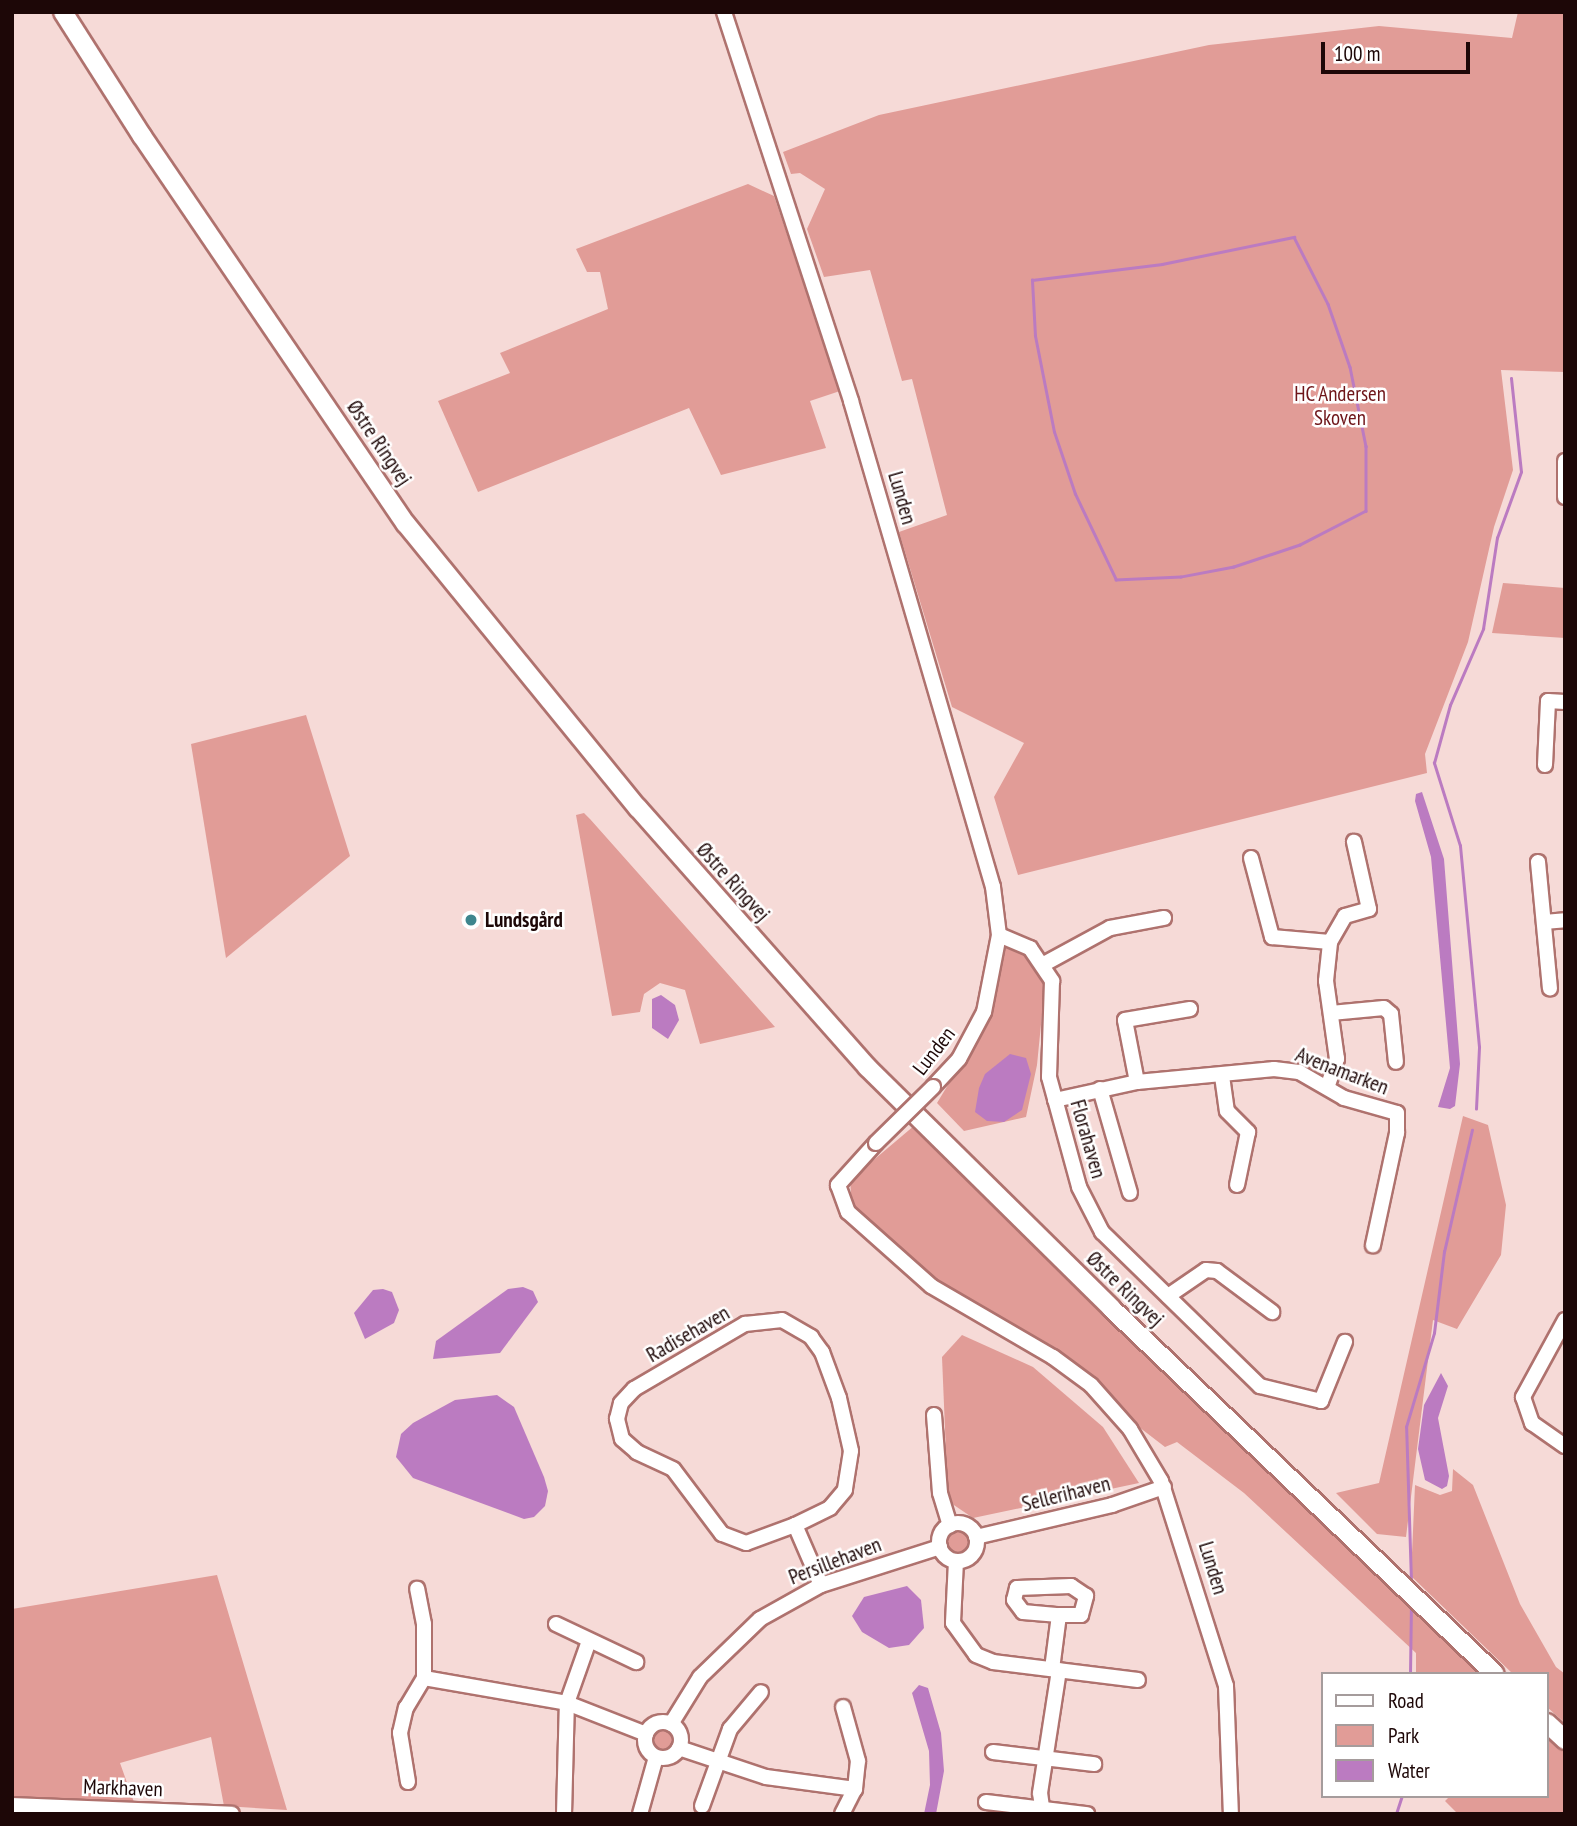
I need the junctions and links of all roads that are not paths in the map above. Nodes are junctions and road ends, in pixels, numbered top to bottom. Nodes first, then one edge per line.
1 (63, 12) edge
2 (724, 12) edge
3 (1565, 461) edge
4 (1565, 497) edge
5 (1565, 702) edge
6 (1545, 765) dead end
7 (1354, 842) dead end
8 (1251, 858) dead end
9 (1538, 862) dead end
10 (1164, 918) dead end
11 (1565, 920) edge
12 (1544, 922) junction
13 (999, 935) junction
14 (1330, 942) junction
15 (1044, 964) junction
16 (1550, 988) dead end
17 (1190, 1009) dead end
18 (1331, 1013) junction
19 (1396, 1062) dead end
20 (1222, 1076) junction
21 (1137, 1082) junction
22 (1328, 1085) junction
23 (1100, 1089) junction
24 (1055, 1100) junction
25 (1237, 1185) dead end
26 (1130, 1193) dead end
27 (1373, 1245) dead end
28 (1168, 1296) junction
29 (1272, 1312) dead end
30 (1565, 1320) edge
31 (1345, 1342) dead end
32 (934, 1415) dead end
33 (1565, 1446) edge
34 (1164, 1487) junction
35 (795, 1525) junction
36 (950, 1525) junction
37 (976, 1537) junction
38 (940, 1547) junction
39 (956, 1561) junction
40 (821, 1585) junction
41 (417, 1589) dead end
42 (1059, 1615) junction
43 (556, 1623) dead end
44 (589, 1641) junction
45 (636, 1662) dead end
46 (1056, 1670) junction
47 (1493, 1672) edge
48 (424, 1678) junction
49 (1138, 1681) dead end
50 (761, 1692) dead end
51 (567, 1703) junction
52 (843, 1707) dead end
53 (671, 1724) junction
54 (1549, 1725) edge
55 (646, 1734) junction
56 (1565, 1740) edge
57 (679, 1748) junction
58 (993, 1752) dead end
59 (656, 1757) junction
60 (1048, 1759) junction
61 (717, 1763) junction
62 (1094, 1764) dead end
63 (408, 1782) dead end
64 (855, 1789) junction
65 (986, 1802) dead end
66 (12, 1805) edge
67 (702, 1805) dead end
68 (1042, 1811) edge
69 (232, 1814) edge
70 (564, 1814) edge
71 (640, 1814) edge
72 (842, 1814) edge
73 (1087, 1814) edge
74 (1231, 1814) edge

1 - 47 main road, Østre Ringvej
2 - 13 street, Lunden
3 - 4 street
5 - 6 street
7 - 14 street
8 - 14 street
9 - 12 street
10 - 15 street
11 - 12 street
12 - 16 street
13 - 15 street
13 - 34 street, Lunden, bridge
14 - 18 street
15 - 24 street, Florahaven
17 - 21 street
18 - 19 street
18 - 22 street
20 - 21 street, Avenamarken
20 - 22 street, Avenamarken
20 - 25 street
21 - 23 street, Avenamarken
22 - 27 street, Avenamarken
23 - 24 street, Avenamarken
23 - 26 street
24 - 28 street, Florahaven
28 - 29 street
28 - 31 street, Florahaven
30 - 33 street
32 - 36 street
34 - 37 street, Sellerihaven
34 - 74 street, Lunden
35 - 35 street, Radisehaven
35 - 40 street
36 - 37 street
36 - 38 street
37 - 39 street
38 - 39 street
38 - 40 street, Persillehaven
39 - 46 street
40 - 53 street, Persillehaven
41 - 48 street
42 - 42 street
42 - 46 street
43 - 44 street
44 - 45 street
44 - 51 street
46 - 49 street
46 - 60 street
48 - 51 street
48 - 63 street
50 - 61 street
51 - 55 street
51 - 70 street
52 - 64 street
53 - 55 street
53 - 57 street
54 - 56 main road
55 - 59 street
57 - 59 street
57 - 61 street
58 - 60 street
59 - 71 street
60 - 62 street
60 - 68 street
61 - 64 street
61 - 67 street
64 - 72 street
65 - 68 street
66 - 69 street, Markhaven
68 - 73 street

